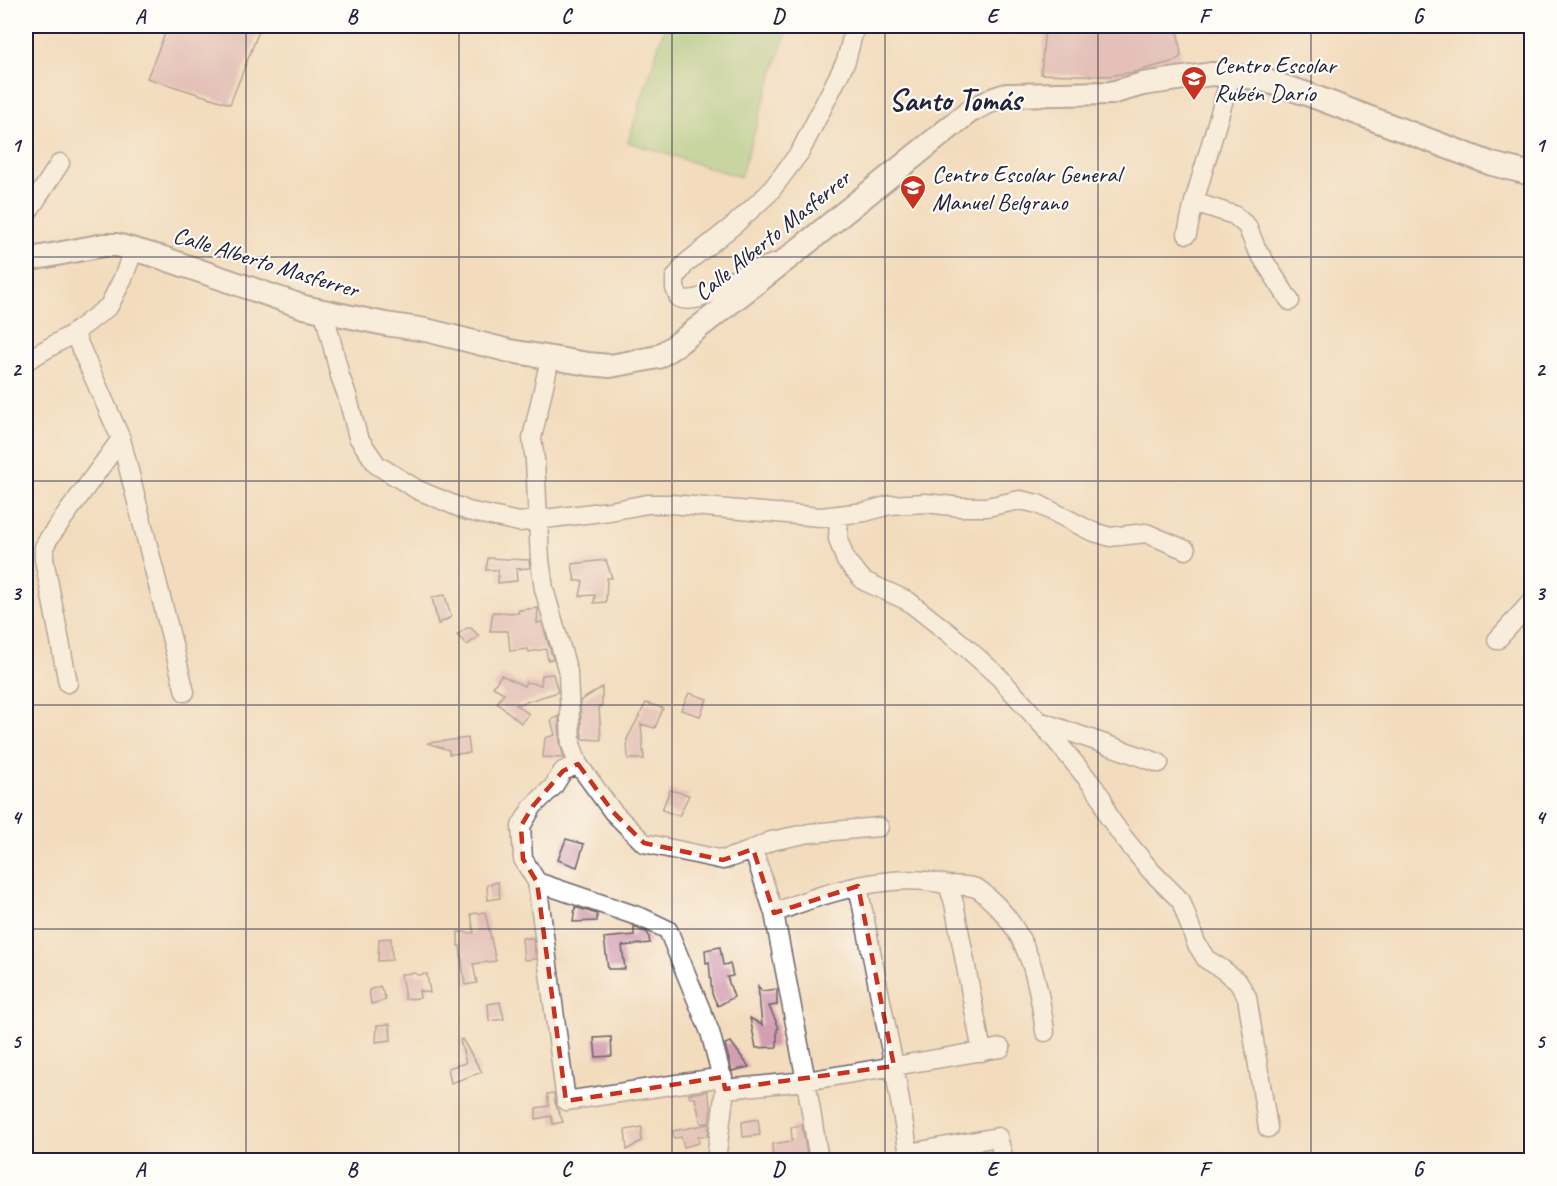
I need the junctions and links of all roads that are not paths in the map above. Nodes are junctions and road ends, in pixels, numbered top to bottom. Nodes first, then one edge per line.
1 (855, 26) edge
2 (1231, 75) junction
3 (60, 163) dead end
4 (1532, 174) edge
5 (1194, 202) junction
6 (26, 215) edge
7 (1187, 234) dead end
8 (134, 249) junction
9 (787, 259) junction
10 (26, 260) edge
11 (1290, 301) dead end
12 (324, 312) junction
13 (74, 333) junction
14 (550, 359) junction
15 (26, 361) edge
16 (121, 439) junction
17 (839, 515) junction
18 (537, 520) junction
19 (1186, 550) dead end
20 (1532, 601) edge
21 (1497, 640) dead end
22 (68, 684) dead end
23 (185, 692) dead end
24 (1037, 720) junction
25 (1159, 763) dead end
26 (578, 764) junction
27 (879, 827) dead end
28 (753, 849) junction
29 (537, 882) junction
30 (948, 885) junction
31 (858, 886) junction
32 (774, 913) junction
33 (1045, 1032) dead end
34 (1001, 1048) dead end
35 (982, 1052) junction
36 (894, 1066) junction
37 (806, 1081) junction
38 (724, 1083) junction
39 (1268, 1128) dead end
40 (909, 1157) edge
41 (716, 1161) edge
42 (819, 1161) edge
43 (1004, 1161) edge

1 - 9 street
2 - 4 main road, Calle Alberto Masferrer
2 - 5 street
2 - 9 main road, Calle Alberto Masferrer
3 - 6 street
5 - 7 street
5 - 11 street
8 - 10 main road, Calle Alberto Masferrer
8 - 12 main road, Calle Alberto Masferrer
8 - 13 street
9 - 14 main road, Calle Alberto Masferrer
12 - 14 main road, Calle Alberto Masferrer
12 - 18 street
13 - 15 street
13 - 16 street
14 - 18 street
16 - 22 street
16 - 23 street
17 - 18 street
17 - 19 street
17 - 24 street
18 - 26 street
20 - 21 street
24 - 25 street
24 - 39 street
26 - 28 street
26 - 29 street
27 - 28 street
28 - 32 street
29 - 38 street
29 - 38 street
30 - 31 street
30 - 33 street
30 - 35 street
31 - 32 street
31 - 36 street
32 - 37 street
34 - 35 street
35 - 36 street
36 - 37 street
36 - 40 street
37 - 38 street
37 - 42 street
38 - 41 street
40 - 43 street

